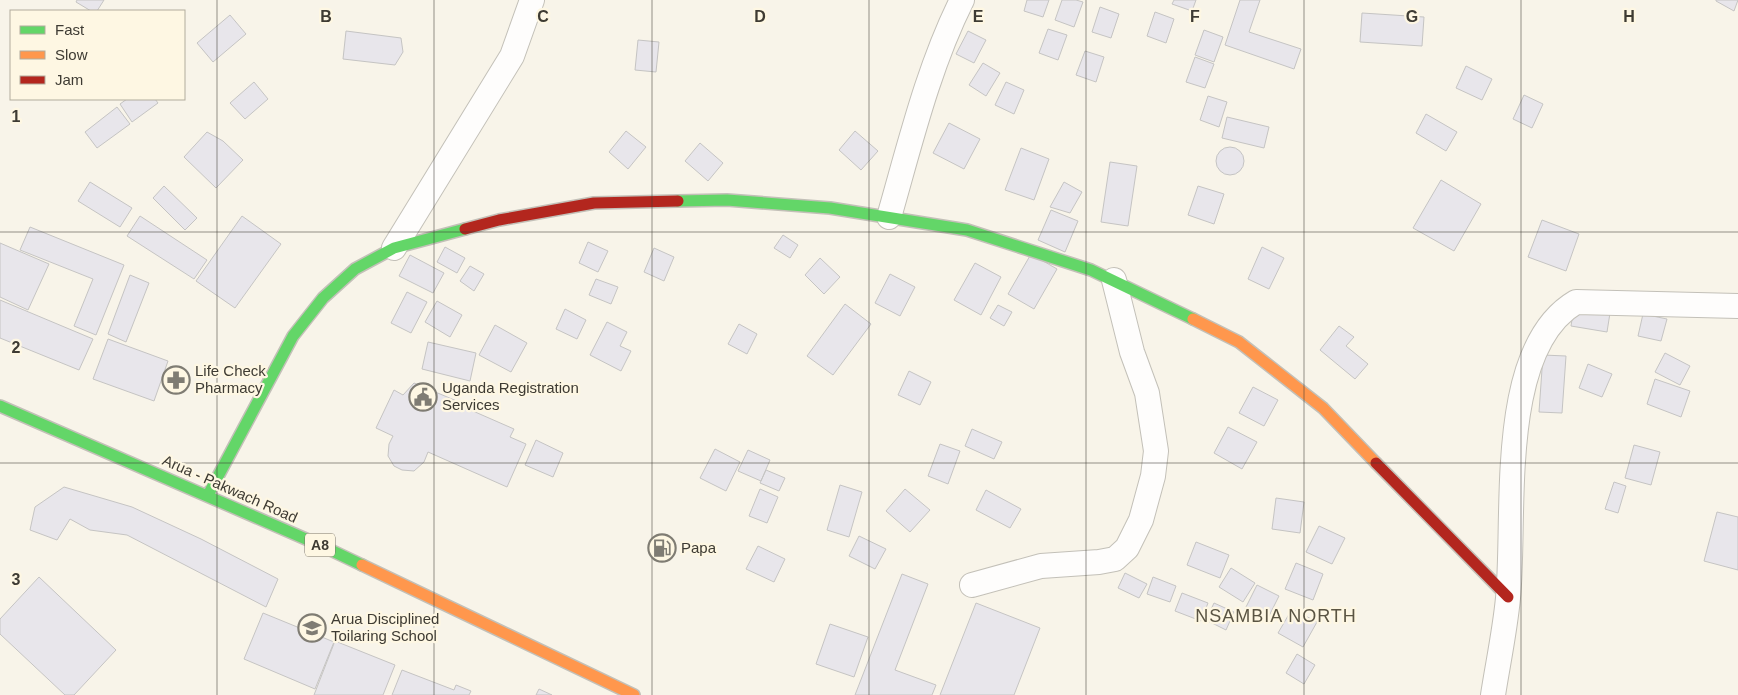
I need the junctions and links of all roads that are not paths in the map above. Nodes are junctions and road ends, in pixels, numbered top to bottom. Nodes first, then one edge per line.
1 (532, 0) edge
2 (962, 0) edge
3 (889, 217) junction
4 (394, 248) junction
5 (1114, 280) junction
6 (1738, 306) edge
7 (0, 406) edge
8 (208, 495) junction
9 (972, 584) dead end
10 (1508, 597) junction
11 (634, 695) edge
12 (1493, 695) edge

1 - 4 street
2 - 3 street
3 - 4 street
3 - 5 street
4 - 8 street
5 - 9 street
5 - 10 street
6 - 10 street
7 - 8 street, Arua - Pakwach Road / A8
8 - 11 street, Arua - Pakwach Road / A8
10 - 12 street

